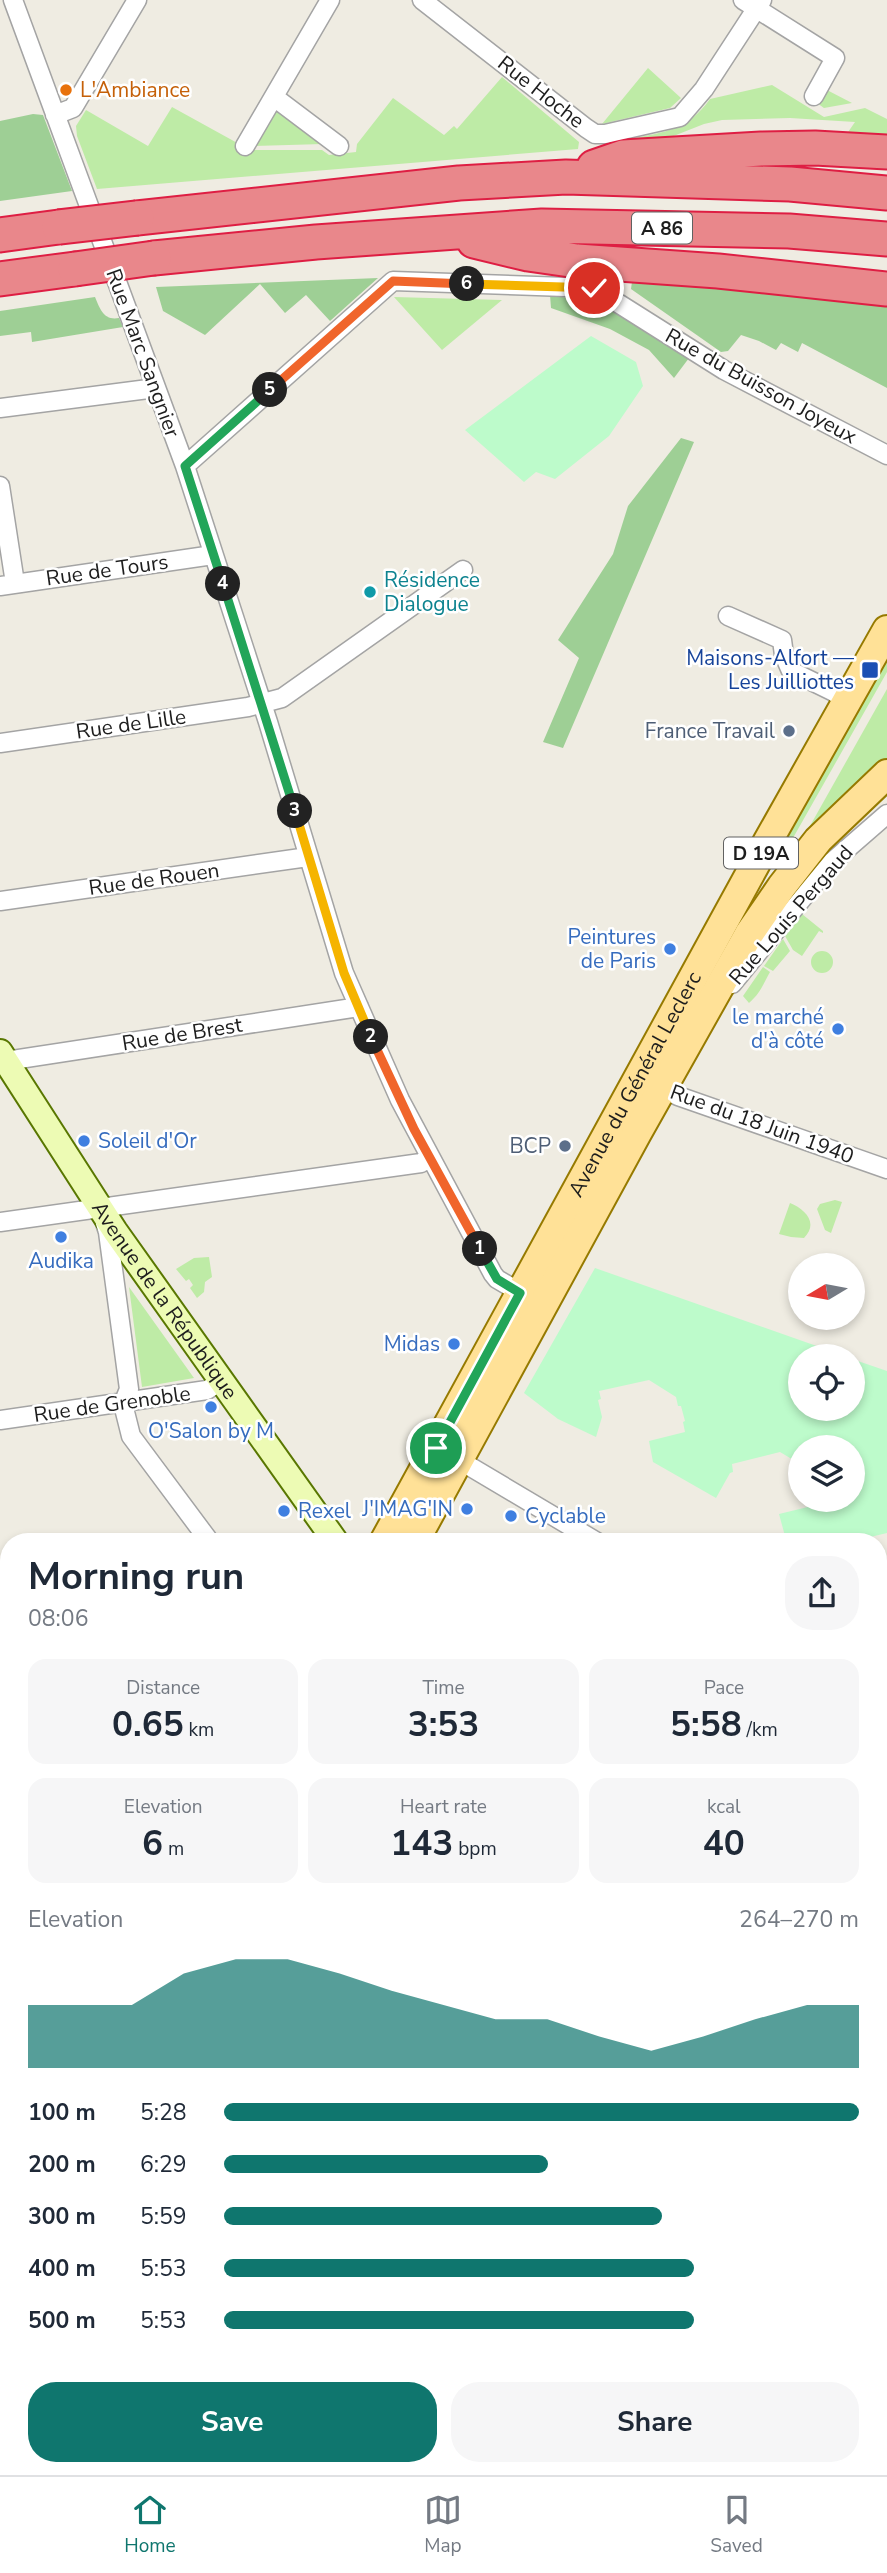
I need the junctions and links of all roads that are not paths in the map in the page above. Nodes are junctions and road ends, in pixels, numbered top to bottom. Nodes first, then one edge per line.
1 (137, 0) edge
2 (330, 0) edge
3 (422, 0) edge
4 (753, 3) edge
5 (20, 5) edge
6 (814, 96) dead end
7 (274, 97) junction
8 (55, 115) junction
9 (245, 146) dead end
10 (340, 146) dead end
11 (887, 152) edge
12 (566, 177) junction
13 (887, 192) edge
14 (437, 233) junction
15 (0, 235) edge
16 (887, 239) edge
17 (528, 254) junction
18 (887, 269) edge
19 (0, 279) edge
20 (887, 289) edge
21 (156, 388) junction
22 (0, 408) edge
23 (887, 455) edge
24 (185, 466) junction
25 (0, 486) edge
26 (213, 555) junction
27 (463, 570) dead end
28 (8, 585) edge
29 (729, 616) dead end
30 (887, 630) edge
31 (846, 701) junction
32 (262, 704) junction
33 (0, 743) edge
34 (887, 774) edge
35 (887, 814) edge
36 (308, 857) junction
37 (0, 901) edge
38 (359, 1007) junction
39 (699, 1021) junction
40 (3, 1057) edge
41 (651, 1082) junction
42 (430, 1157) junction
43 (887, 1169) edge
44 (99, 1207) junction
45 (0, 1222) edge
46 (532, 1299) junction
47 (221, 1381) junction
48 (123, 1404) junction
49 (0, 1420) edge
50 (444, 1434) junction
51 (459, 1460) junction
52 (203, 1533) edge
53 (330, 1533) edge
54 (389, 1533) edge
55 (419, 1533) edge
56 (582, 1533) edge

1 - 8 street
2 - 7 street
3 - 4 street, Rue Hoche
4 - 6 street
5 - 8 street, Rue Marc Sangnier
7 - 9 street
7 - 10 street
8 - 21 street, Rue Marc Sangnier
11 - 12 highway
12 - 13 highway, A 86
12 - 15 highway, A 86, bridge
14 - 16 highway, A 86
14 - 17 highway
14 - 19 highway, A 86, bridge
17 - 18 highway
17 - 20 highway
21 - 22 street
21 - 24 street, Rue Marc Sangnier
23 - 24 street, Rue du Buisson Joyeux
24 - 26 street, Rue Marc Sangnier
25 - 28 street
26 - 28 street, Rue de Tours
26 - 32 street, Rue Marc Sangnier
27 - 32 street, Rue de Lille
29 - 31 street
30 - 31 main road, Avenue du Général Leclerc / D 19A
31 - 41 main road, Avenue du Général Leclerc / D 19A
32 - 33 street, Rue de Lille
32 - 36 street, Rue Marc Sangnier
34 - 39 main road, Avenue du Général Leclerc
35 - 39 street, Rue Louis Pergaud
36 - 37 street, Rue de Rouen
36 - 38 street, Rue Marc Sangnier
38 - 40 street, Rue de Brest
38 - 42 street, Rue Marc Sangnier
39 - 41 main road, Avenue du Général Leclerc
40 - 44 main road, Avenue de la République
41 - 43 street, Rue du 18 Juin 1940
41 - 46 main road, Avenue du Général Leclerc
42 - 44 street
42 - 46 street, Rue Marc Sangnier
44 - 45 street
44 - 47 main road, Avenue de la République
44 - 48 street
46 - 50 main road, Avenue du Général Leclerc
46 - 51 main road, Avenue du Général Leclerc
47 - 48 street, Rue de Grenoble
47 - 53 main road, Avenue de la République
48 - 49 street, Rue de Grenoble
48 - 52 street
50 - 51 main road
50 - 54 main road, Avenue du Général Leclerc
51 - 55 main road, Avenue du Général Leclerc
51 - 56 street

